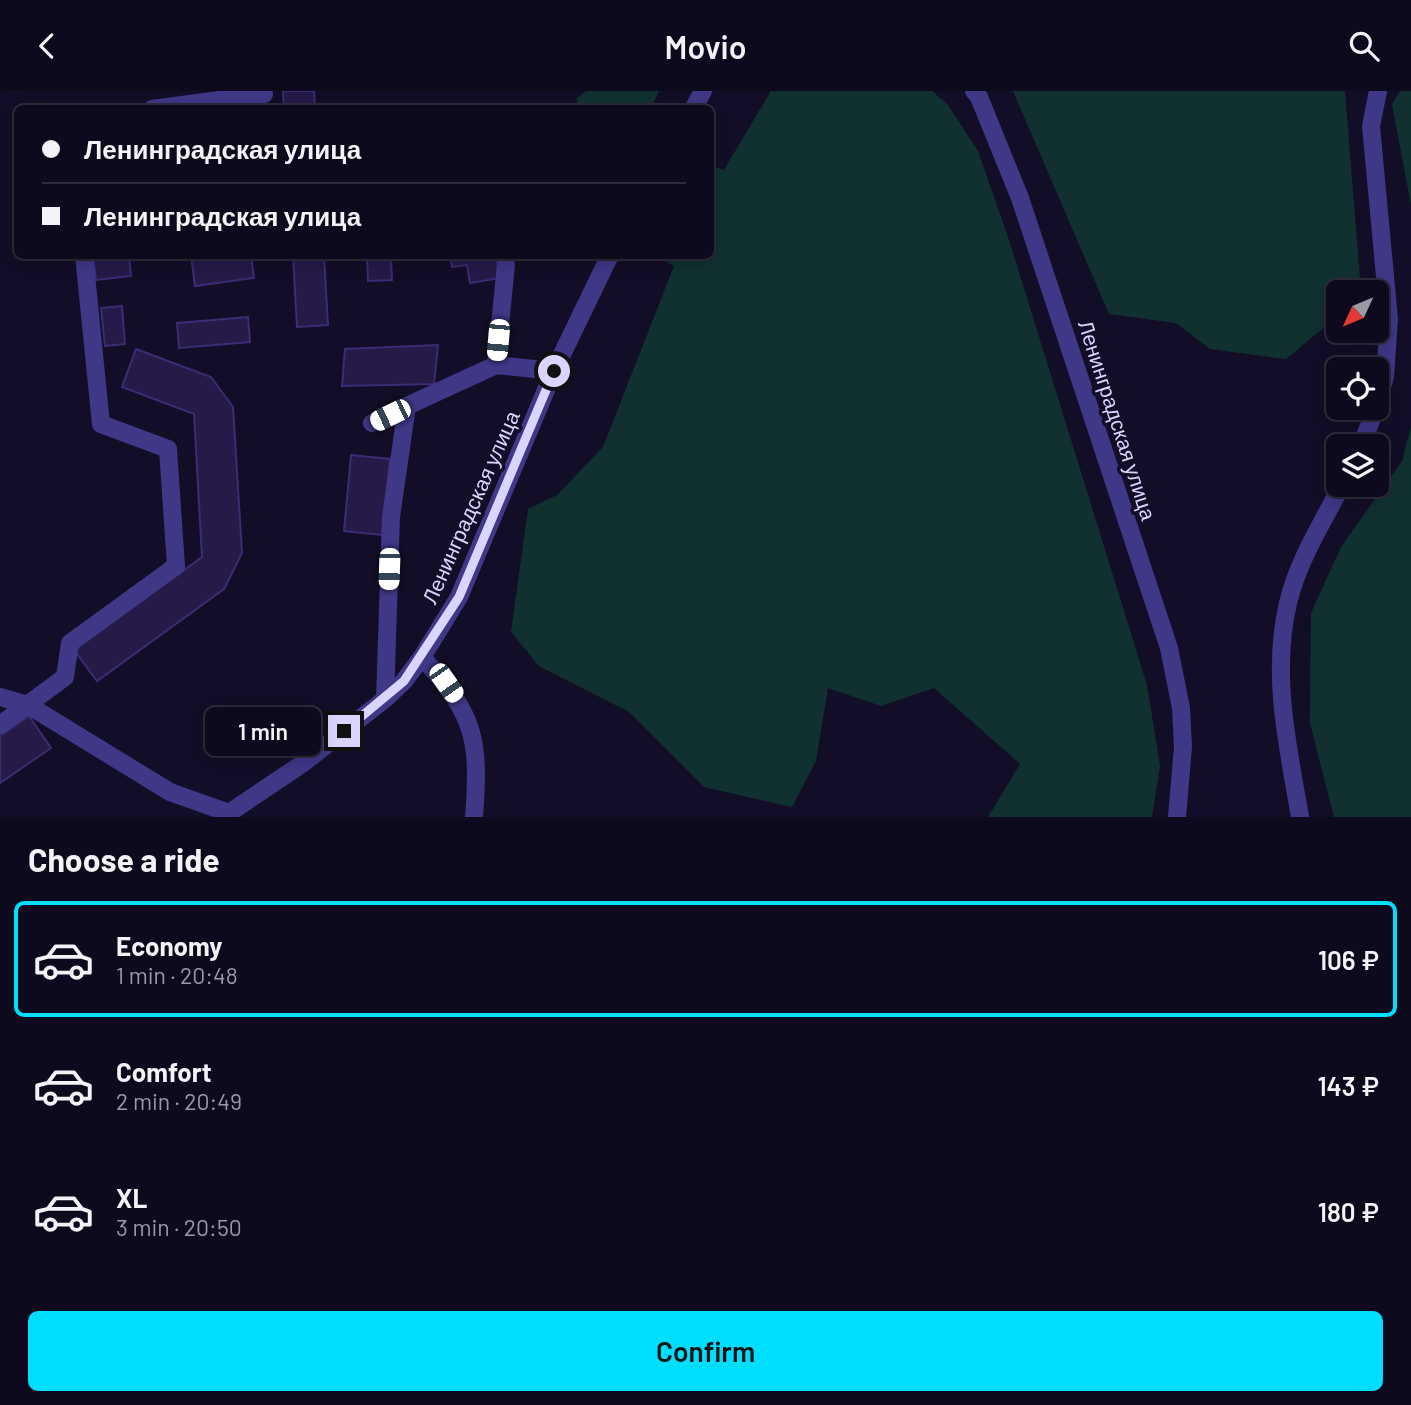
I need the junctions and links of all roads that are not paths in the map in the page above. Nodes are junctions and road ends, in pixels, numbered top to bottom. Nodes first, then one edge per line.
1 (974, 91) edge
2 (1378, 91) edge
3 (264, 94) dead end
4 (182, 105) edge
5 (84, 259) edge
6 (608, 259) edge
7 (506, 265) dead end
8 (1386, 357) edge
9 (496, 365) junction
10 (554, 371) junction
11 (407, 406) junction
12 (372, 423) dead end
13 (1336, 497) edge
14 (422, 657) junction
15 (0, 697) edge
16 (385, 699) junction
17 (28, 705) junction
18 (0, 725) edge
19 (226, 815) edge
20 (474, 817) edge
21 (1177, 817) edge
22 (1300, 817) edge

1 - 21 street, Ленинградская улица
2 - 8 street
3 - 4 street
5 - 17 street
6 - 10 street, Ленинградская улица
7 - 9 street
9 - 10 street
9 - 11 street
10 - 14 street, Ленинградская улица
11 - 12 street
11 - 16 street
13 - 22 street
14 - 16 street, Ленинградская улица
14 - 20 street
15 - 17 street
16 - 19 street, Ленинградская улица
17 - 18 street
17 - 19 street

